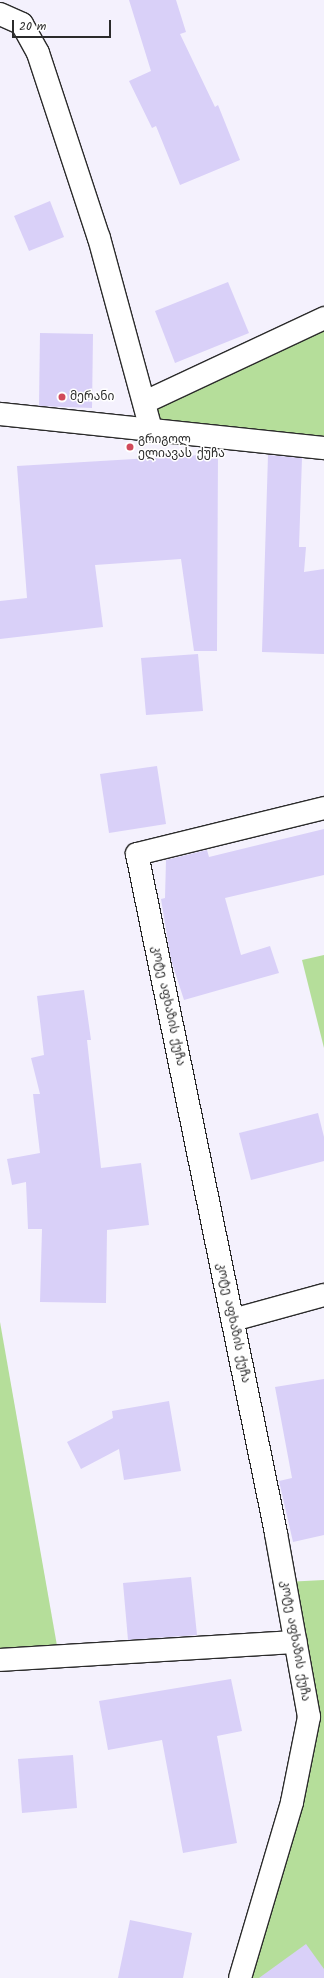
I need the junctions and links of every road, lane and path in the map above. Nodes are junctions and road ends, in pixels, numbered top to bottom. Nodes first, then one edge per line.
1 (0, 14) edge
2 (324, 318) edge
3 (145, 402) junction
4 (0, 414) edge
5 (151, 430) junction
6 (324, 448) edge
7 (324, 808) edge
8 (324, 1295) edge
9 (233, 1320) junction
10 (295, 1642) junction
11 (0, 1660) edge
12 (240, 1978) edge

1 - 3 street
2 - 3 street
3 - 5 street
4 - 5 street
5 - 6 street
7 - 9 street, კოტე აფხაზის ქუჩა
8 - 9 street
9 - 10 street, კოტე აფხაზის ქუჩა
10 - 11 street
10 - 12 street, კოტე აფხაზის ქუჩა

